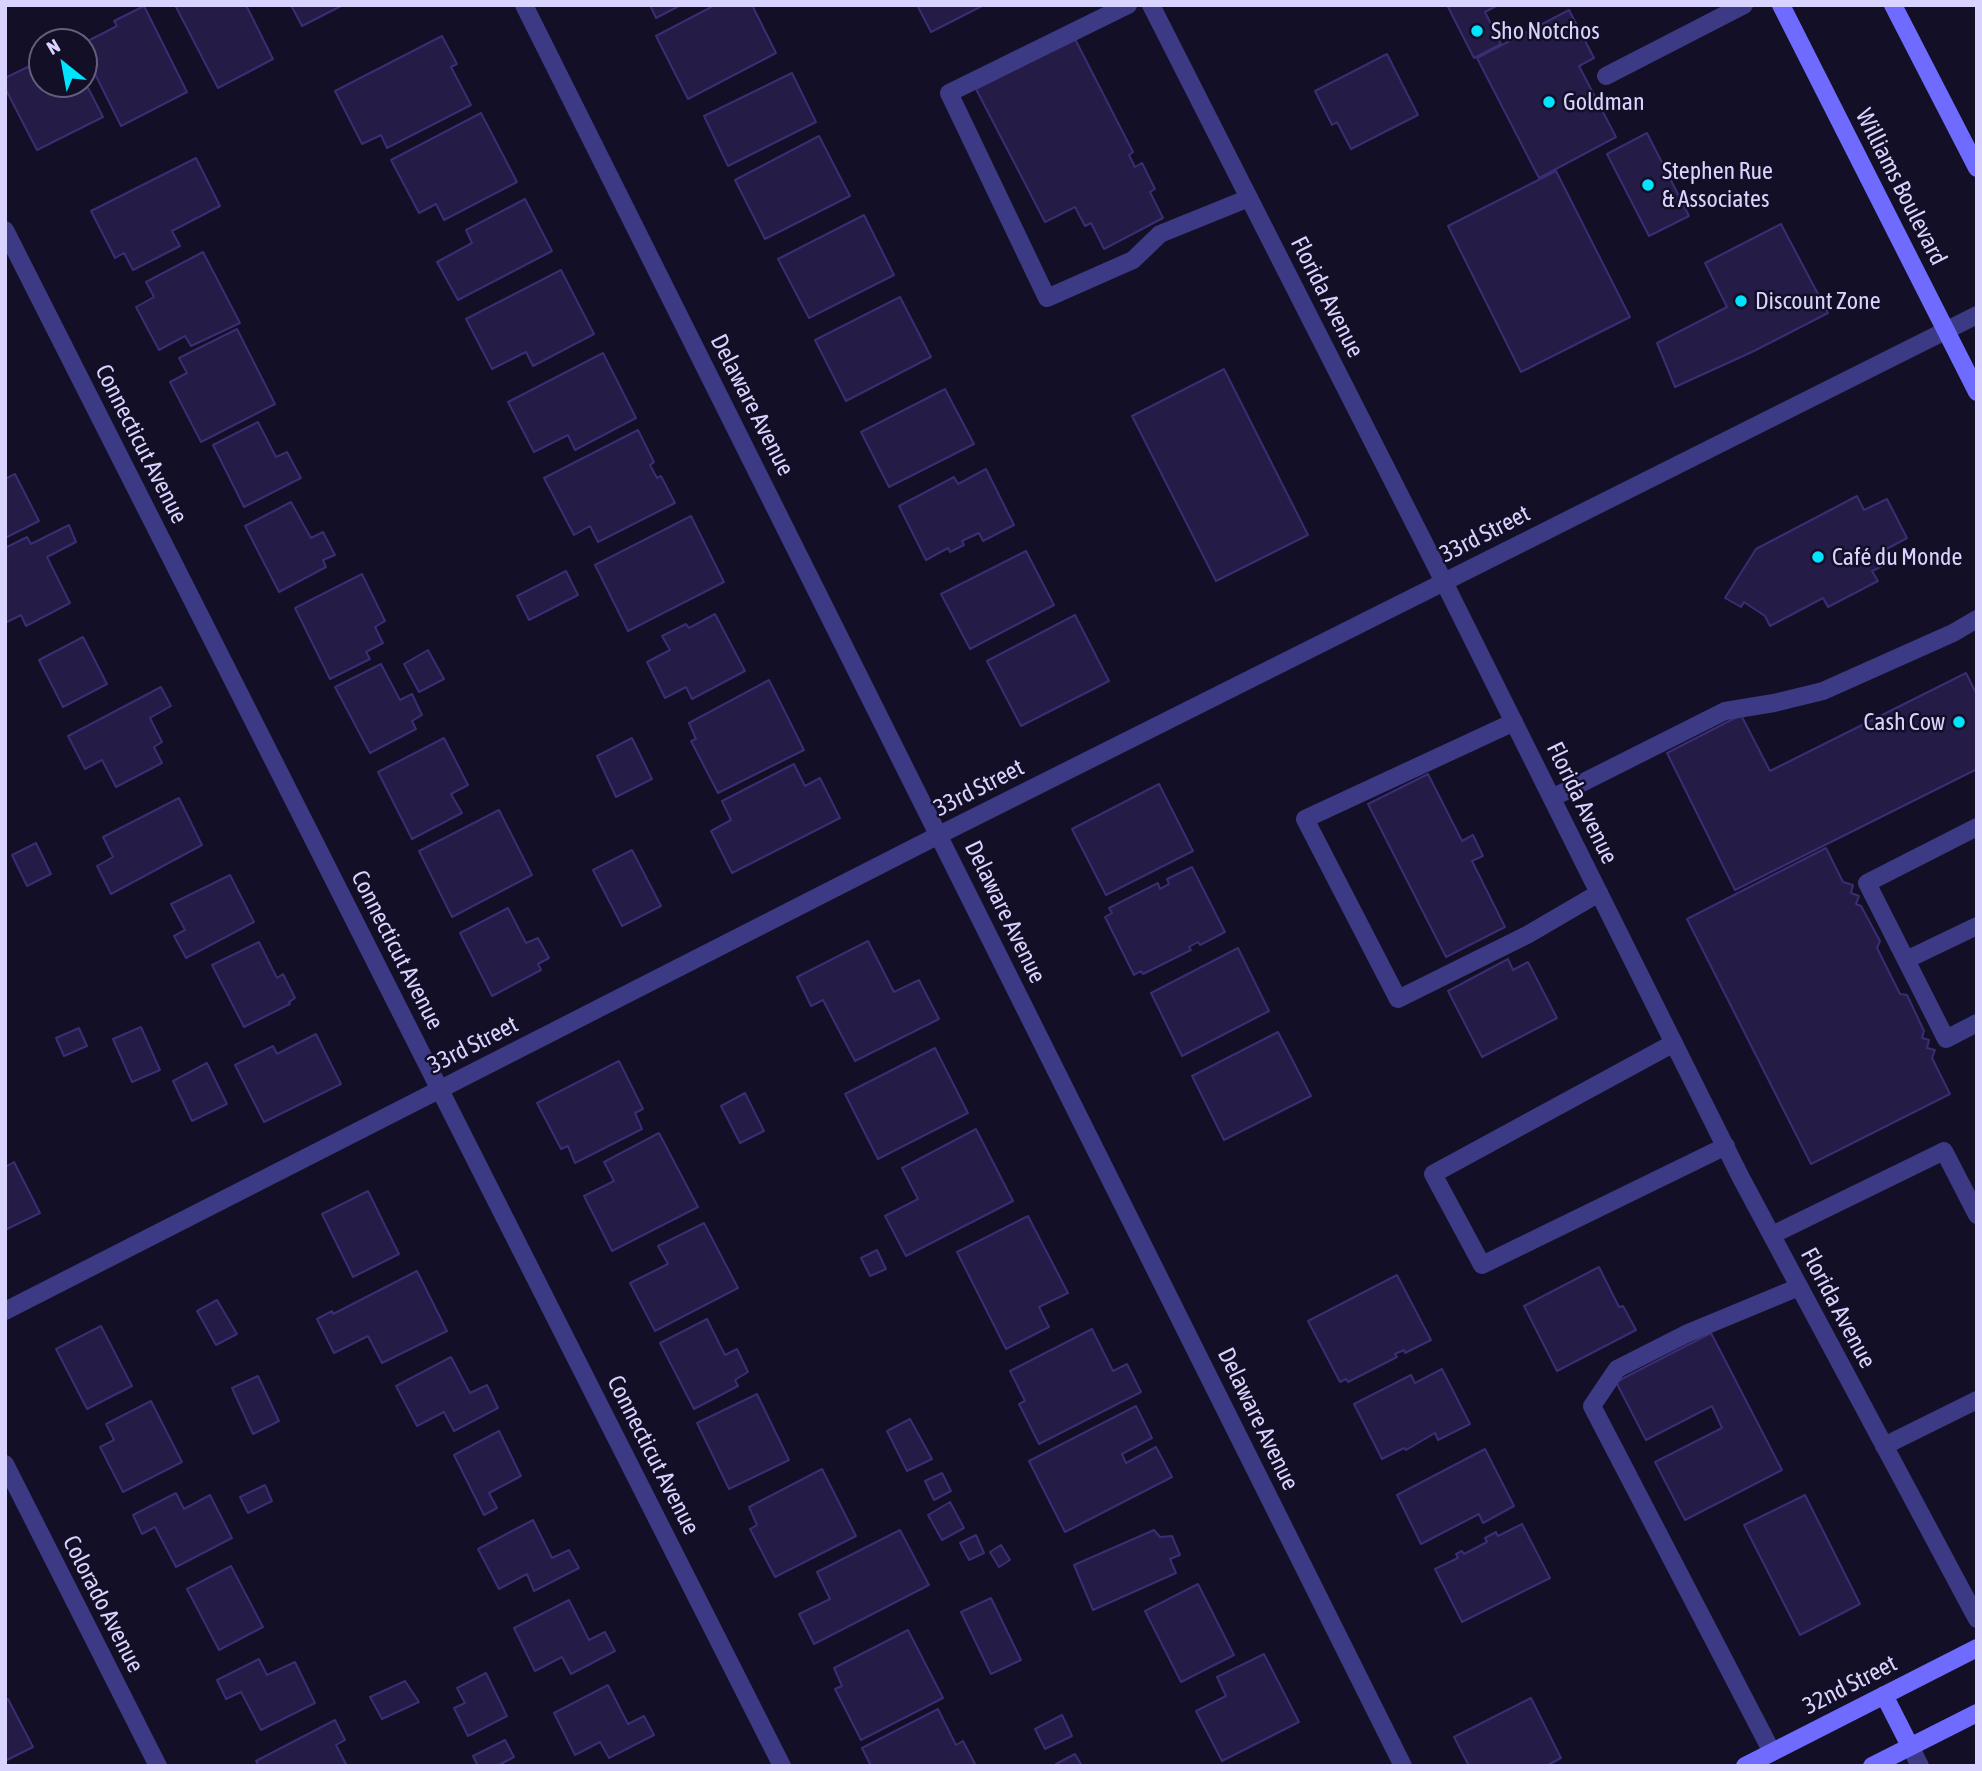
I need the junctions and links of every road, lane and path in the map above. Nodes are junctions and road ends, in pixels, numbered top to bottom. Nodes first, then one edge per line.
1 (524, 5) edge
2 (1128, 5) edge
3 (1151, 5) edge
4 (1744, 5) edge
5 (1781, 5) edge
6 (1893, 5) edge
7 (1606, 76) dead end
8 (1977, 168) edge
9 (1249, 198) junction
10 (5, 230) edge
11 (1977, 315) edge
12 (1946, 331) junction
13 (1977, 392) edge
14 (1444, 582) junction
15 (1977, 620) edge
16 (1514, 722) junction
17 (1552, 798) junction
18 (1977, 827) edge
19 (939, 835) junction
20 (1599, 893) junction
21 (1977, 926) edge
22 (1906, 960) junction
23 (1977, 1023) edge
24 (1674, 1043) junction
25 (440, 1089) junction
26 (1726, 1146) junction
27 (1977, 1216) edge
28 (1772, 1235) junction
29 (1799, 1287) junction
30 (5, 1311) edge
31 (1977, 1400) edge
32 (1884, 1446) junction
33 (5, 1464) edge
34 (1977, 1619) edge
35 (1977, 1648) edge
36 (1884, 1695) junction
37 (1977, 1713) edge
38 (1910, 1746) junction
39 (1772, 1752) junction
40 (158, 1766) edge
41 (782, 1766) edge
42 (1403, 1766) edge
43 (1745, 1766) edge
44 (1872, 1766) edge
45 (1920, 1766) edge

1 - 19 street, Delaware Avenue
2 - 9 street
3 - 9 street, Florida Avenue
4 - 7 street
5 - 12 main road, Williams Boulevard
6 - 8 main road
9 - 14 street, Florida Avenue
10 - 25 street, Connecticut Avenue
11 - 12 street, 33rd Street
12 - 13 main road, Williams Boulevard
12 - 14 street, 33rd Street
14 - 16 street, Florida Avenue
14 - 19 street, 33rd Street
15 - 17 street
16 - 17 street, Florida Avenue
16 - 20 street
17 - 20 street, Florida Avenue
18 - 22 street
19 - 25 street, 33rd Street
19 - 42 street, Delaware Avenue
20 - 24 street, Florida Avenue
21 - 22 street
22 - 23 street
24 - 26 street, Florida Avenue
24 - 26 street
25 - 30 street, 33rd Street
25 - 41 street, Connecticut Avenue
26 - 28 street, Florida Avenue
27 - 28 street
28 - 29 street, Florida Avenue
29 - 32 street, Florida Avenue
29 - 39 street
31 - 32 street
32 - 34 street, Florida Avenue
33 - 40 street, Colorado Avenue
35 - 36 main road, 32nd Street
36 - 38 main road
36 - 39 main road, 32nd Street
37 - 38 main road
38 - 44 main road
38 - 45 street
39 - 43 main road, 32nd Street

